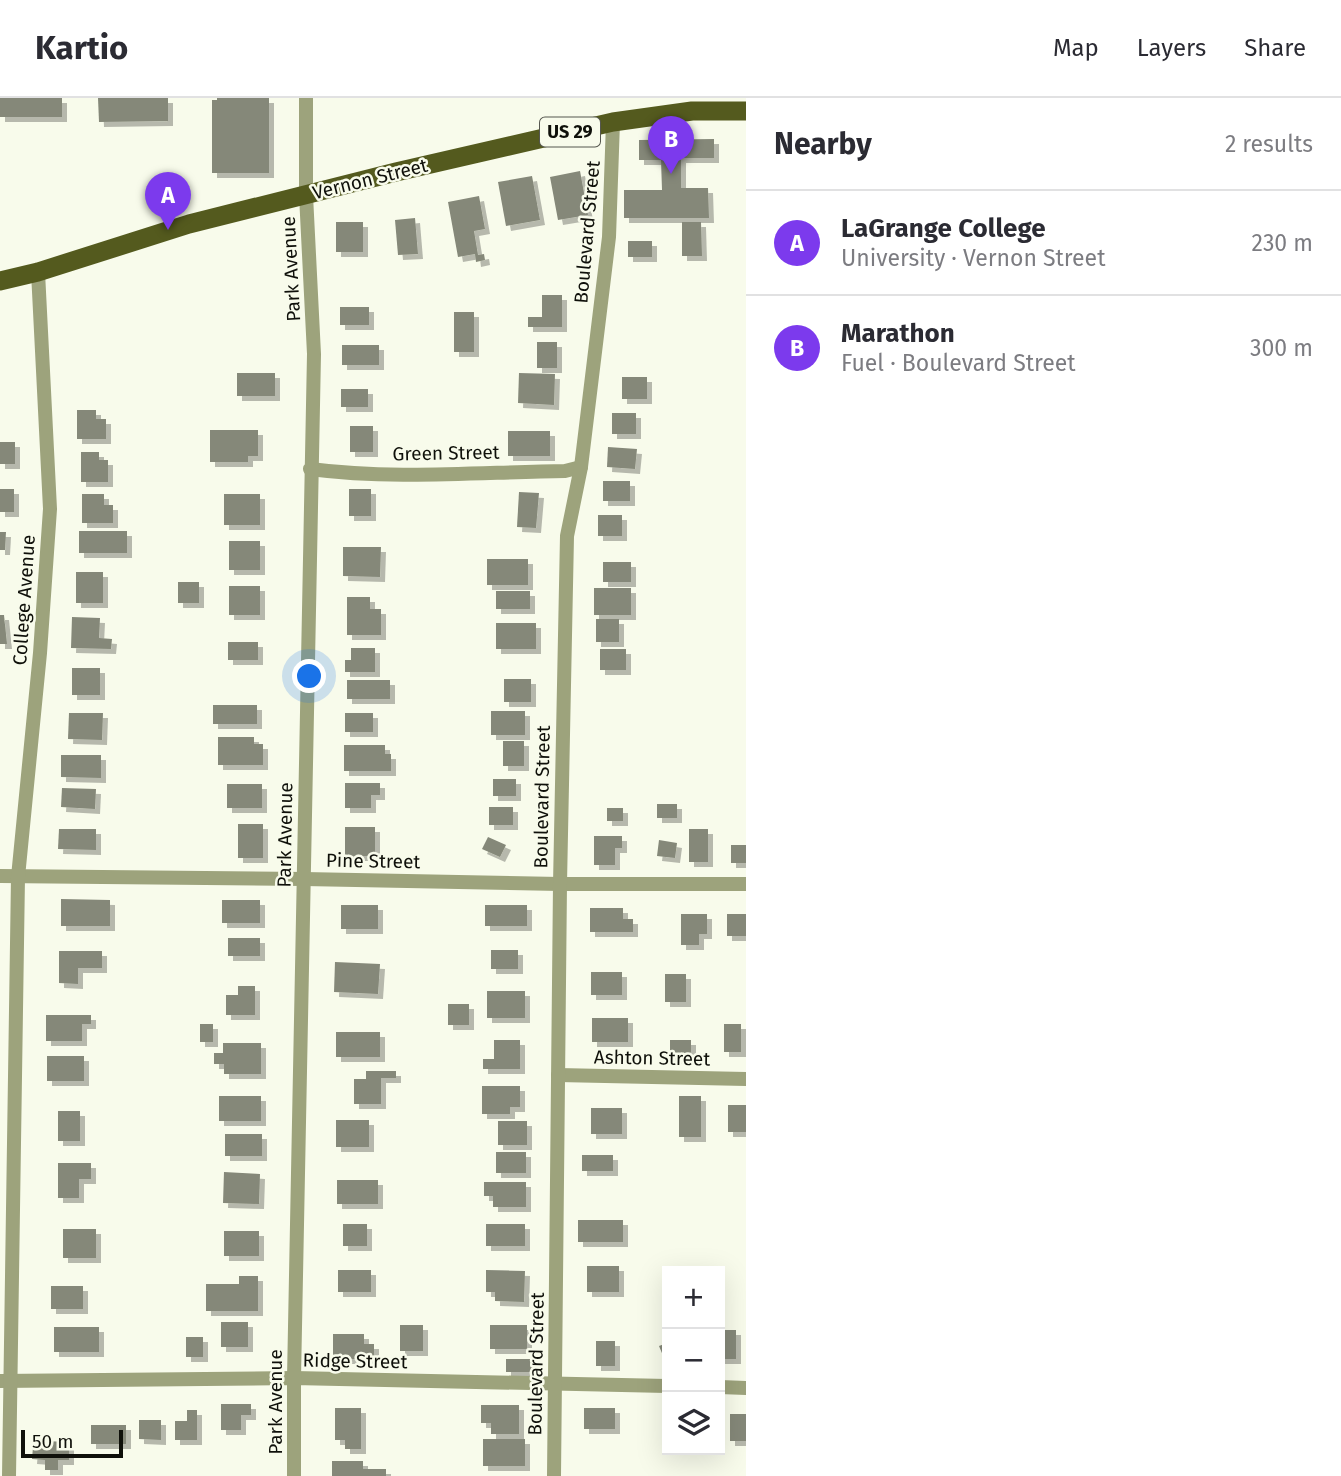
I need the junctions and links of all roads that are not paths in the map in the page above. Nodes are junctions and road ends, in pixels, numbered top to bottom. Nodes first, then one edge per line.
1 (306, 98) edge
2 (746, 111) edge
3 (613, 122) junction
4 (306, 195) junction
5 (38, 272) junction
6 (0, 281) edge
7 (581, 467) junction
8 (310, 469) junction
9 (0, 876) edge
10 (18, 877) junction
11 (304, 878) junction
12 (559, 884) junction
13 (746, 884) edge
14 (558, 1075) junction
15 (746, 1079) edge
16 (294, 1378) junction
17 (5, 1381) edge
18 (555, 1384) junction
19 (662, 1386) edge
20 (725, 1387) edge
21 (746, 1388) edge
22 (9, 1476) edge
23 (294, 1476) edge
24 (554, 1476) edge

1 - 4 street, Park Avenue
2 - 3 main road, Vernon Street / US 29
3 - 4 main road, Vernon Street / US 29
3 - 7 street, Boulevard Street
4 - 5 main road, Vernon Street / US 29
4 - 8 street, Park Avenue
5 - 6 main road, Vernon Street / US 29
5 - 10 street, College Avenue
7 - 8 street, Green Street
7 - 12 street, Boulevard Street
8 - 11 street, Park Avenue
9 - 10 street, Pine Street
10 - 11 street, Pine Street
10 - 17 street, College Avenue
11 - 12 street, Pine Street
11 - 16 street, Park Avenue
12 - 13 street, Pine Street
12 - 14 street, Boulevard Street
14 - 15 street, Ashton Street
14 - 18 street, Boulevard Street
16 - 17 street, Ridge Street
16 - 18 street, Ridge Street
16 - 23 street, Park Avenue
17 - 22 street, College Avenue
18 - 19 street, Ridge Street
18 - 24 street, Boulevard Street
20 - 21 street

